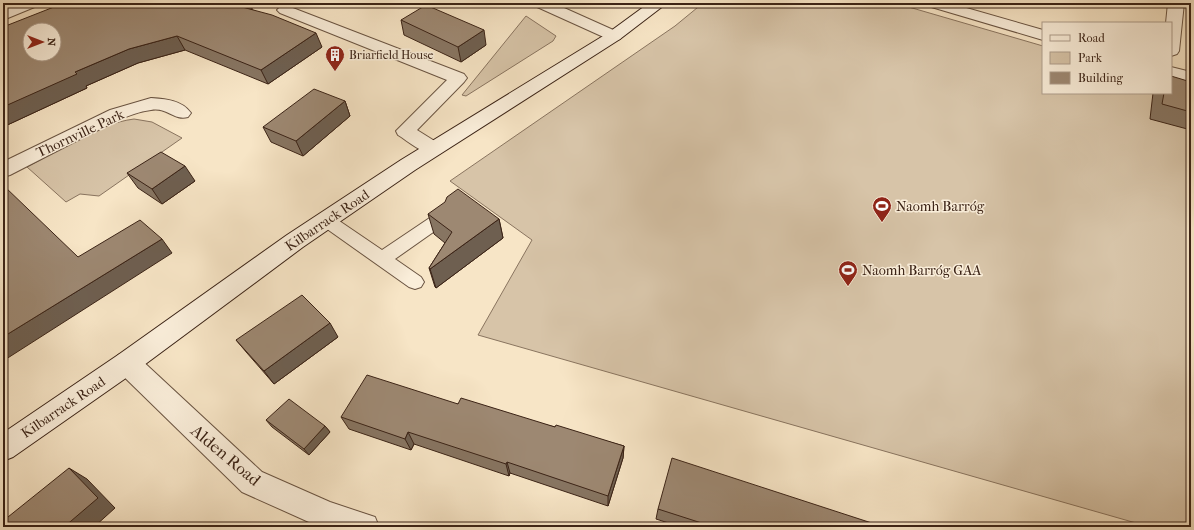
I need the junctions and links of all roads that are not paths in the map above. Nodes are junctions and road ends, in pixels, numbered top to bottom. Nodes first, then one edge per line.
1 (32, 3) edge
2 (540, 3) edge
3 (660, 3) edge
4 (933, 3) edge
5 (1176, 3) edge
6 (285, 10) edge
7 (3, 15) edge
8 (1042, 35) edge
9 (614, 36) junction
10 (1172, 41) edge
11 (1172, 72) edge
12 (1191, 77) edge
13 (182, 113) dead end
14 (434, 149) junction
15 (3, 170) edge
16 (443, 217) edge
17 (326, 220) junction
18 (382, 259) junction
19 (415, 282) dead end
20 (126, 363) junction
21 (3, 448) edge
22 (365, 527) edge

1 - 7 street
2 - 9 street
3 - 9 street, Kilbarrack Road
4 - 8 street
5 - 10 street
6 - 14 street
9 - 14 street, Kilbarrack Road
11 - 12 street
13 - 15 street, Thornville Park
14 - 17 street, Kilbarrack Road
16 - 18 lane
17 - 18 lane
17 - 20 street, Kilbarrack Road
18 - 19 lane
20 - 21 street, Kilbarrack Road
20 - 22 street, Alden Road

